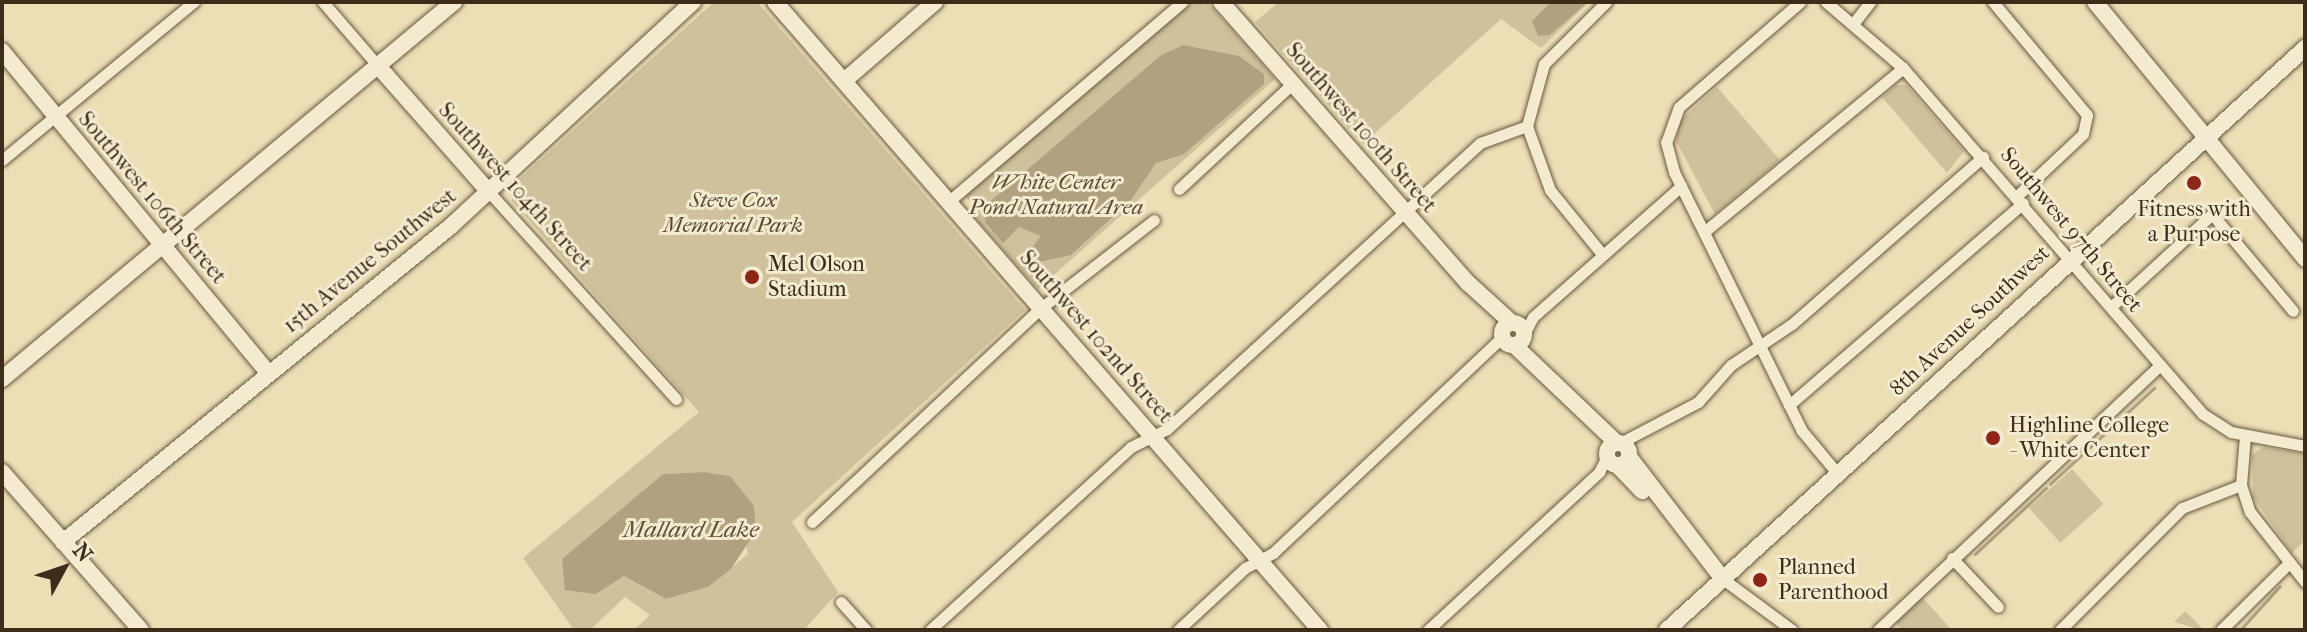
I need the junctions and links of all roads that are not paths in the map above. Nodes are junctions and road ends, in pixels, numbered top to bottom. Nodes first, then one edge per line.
1 (194, 2) edge
2 (323, 2) edge
3 (454, 2) edge
4 (693, 2) edge
5 (775, 2) edge
6 (935, 2) edge
7 (1182, 2) edge
8 (1221, 2) edge
9 (1606, 2) edge
10 (1800, 2) edge
11 (1826, 2) edge
12 (1870, 2) edge
13 (1993, 2) edge
14 (2102, 5) edge
15 (1853, 24) junction
16 (2305, 48) edge
17 (2, 51) edge
18 (378, 66) junction
19 (1903, 68) junction
20 (844, 81) junction
21 (1293, 83) junction
22 (56, 116) junction
23 (1527, 126) junction
24 (2203, 135) junction
25 (1983, 157) junction
26 (2, 160) edge
27 (1681, 186) junction
28 (1179, 189) dead end
29 (489, 192) junction
30 (2020, 200) junction
31 (948, 202) junction
32 (1403, 209) junction
33 (1154, 220) dead end
34 (1704, 232) junction
35 (162, 245) junction
36 (1602, 254) junction
37 (2070, 258) junction
38 (2305, 258) edge
39 (2111, 307) junction
40 (1041, 308) junction
41 (2293, 311) dead end
42 (1513, 335) junction
43 (1759, 346) junction
44 (2160, 365) junction
45 (268, 372) junction
46 (2, 379) edge
47 (676, 399) dead end
48 (1789, 405) junction
49 (2245, 436) junction
50 (1155, 438) junction
51 (2305, 446) edge
52 (1618, 455) junction
53 (2, 472) edge
54 (1838, 474) junction
55 (2241, 485) junction
56 (812, 522) dead end
57 (63, 542) junction
58 (1952, 558) junction
59 (1260, 560) junction
60 (2288, 564) junction
61 (1723, 579) junction
62 (2305, 582) edge
63 (841, 602) dead end
64 (1998, 607) dead end
65 (141, 630) edge
66 (866, 630) edge
67 (930, 630) edge
68 (1178, 630) edge
69 (1320, 630) edge
70 (1428, 630) edge
71 (1667, 630) edge
72 (1792, 630) edge
73 (1878, 630) edge
74 (2060, 630) edge
75 (2221, 630) edge

1 - 22 street
2 - 18 street, Southwest 104th Street
3 - 18 street
4 - 29 street, 15th Avenue Southwest
5 - 20 street, Southwest 102nd Street
6 - 20 street
7 - 31 street
8 - 21 street, Southwest 100th Street
9 - 23 street
10 - 27 street
11 - 15 street, Southwest 97th Street
12 - 15 street
13 - 30 street
14 - 24 street
15 - 19 street, Southwest 97th Street
16 - 24 street, 8th Avenue Southwest
17 - 22 street, Southwest 106th Street
18 - 29 street, Southwest 104th Street
18 - 35 street
19 - 25 street, Southwest 97th Street
19 - 34 street
20 - 31 street, Southwest 102nd Street
21 - 28 street
21 - 32 street, Southwest 100th Street
22 - 26 street
22 - 35 street, Southwest 106th Street
23 - 32 street
23 - 36 street
24 - 37 street, 8th Avenue Southwest
24 - 38 street
25 - 30 street, Southwest 97th Street
25 - 43 street
27 - 34 street
27 - 36 street
29 - 45 street, 15th Avenue Southwest
29 - 47 street, Southwest 104th Street
30 - 37 street, Southwest 97th Street
30 - 48 street
31 - 40 street, Southwest 102nd Street
32 - 42 street, Southwest 100th Street
32 - 50 street
33 - 40 street
34 - 43 street
35 - 45 street, Southwest 106th Street
35 - 46 street
36 - 42 street
37 - 39 street, Southwest 97th Street
37 - 54 street, 8th Avenue Southwest
39 - 41 street
39 - 44 street, Southwest 97th Street
40 - 50 street, Southwest 102nd Street
40 - 56 street
42 - 52 street, Southwest 100th Street
42 - 59 street
43 - 48 street
43 - 52 street
44 - 49 street, Southwest 97th Street
44 - 58 street
45 - 57 street, 15th Avenue Southwest
48 - 54 street
49 - 51 street, Southwest 97th Street
49 - 55 street
50 - 59 street, Southwest 102nd Street
50 - 67 street
52 - 61 street, Southwest 100th Street
52 - 70 street
53 - 57 street
54 - 61 street, 8th Avenue Southwest
55 - 60 street
55 - 74 street
57 - 65 street
58 - 64 street
58 - 73 street
59 - 68 street
59 - 69 street, Southwest 102nd Street
60 - 62 street
60 - 75 street
61 - 71 street, 8th Avenue Southwest
61 - 72 street, Southwest 100th Street
63 - 66 street

